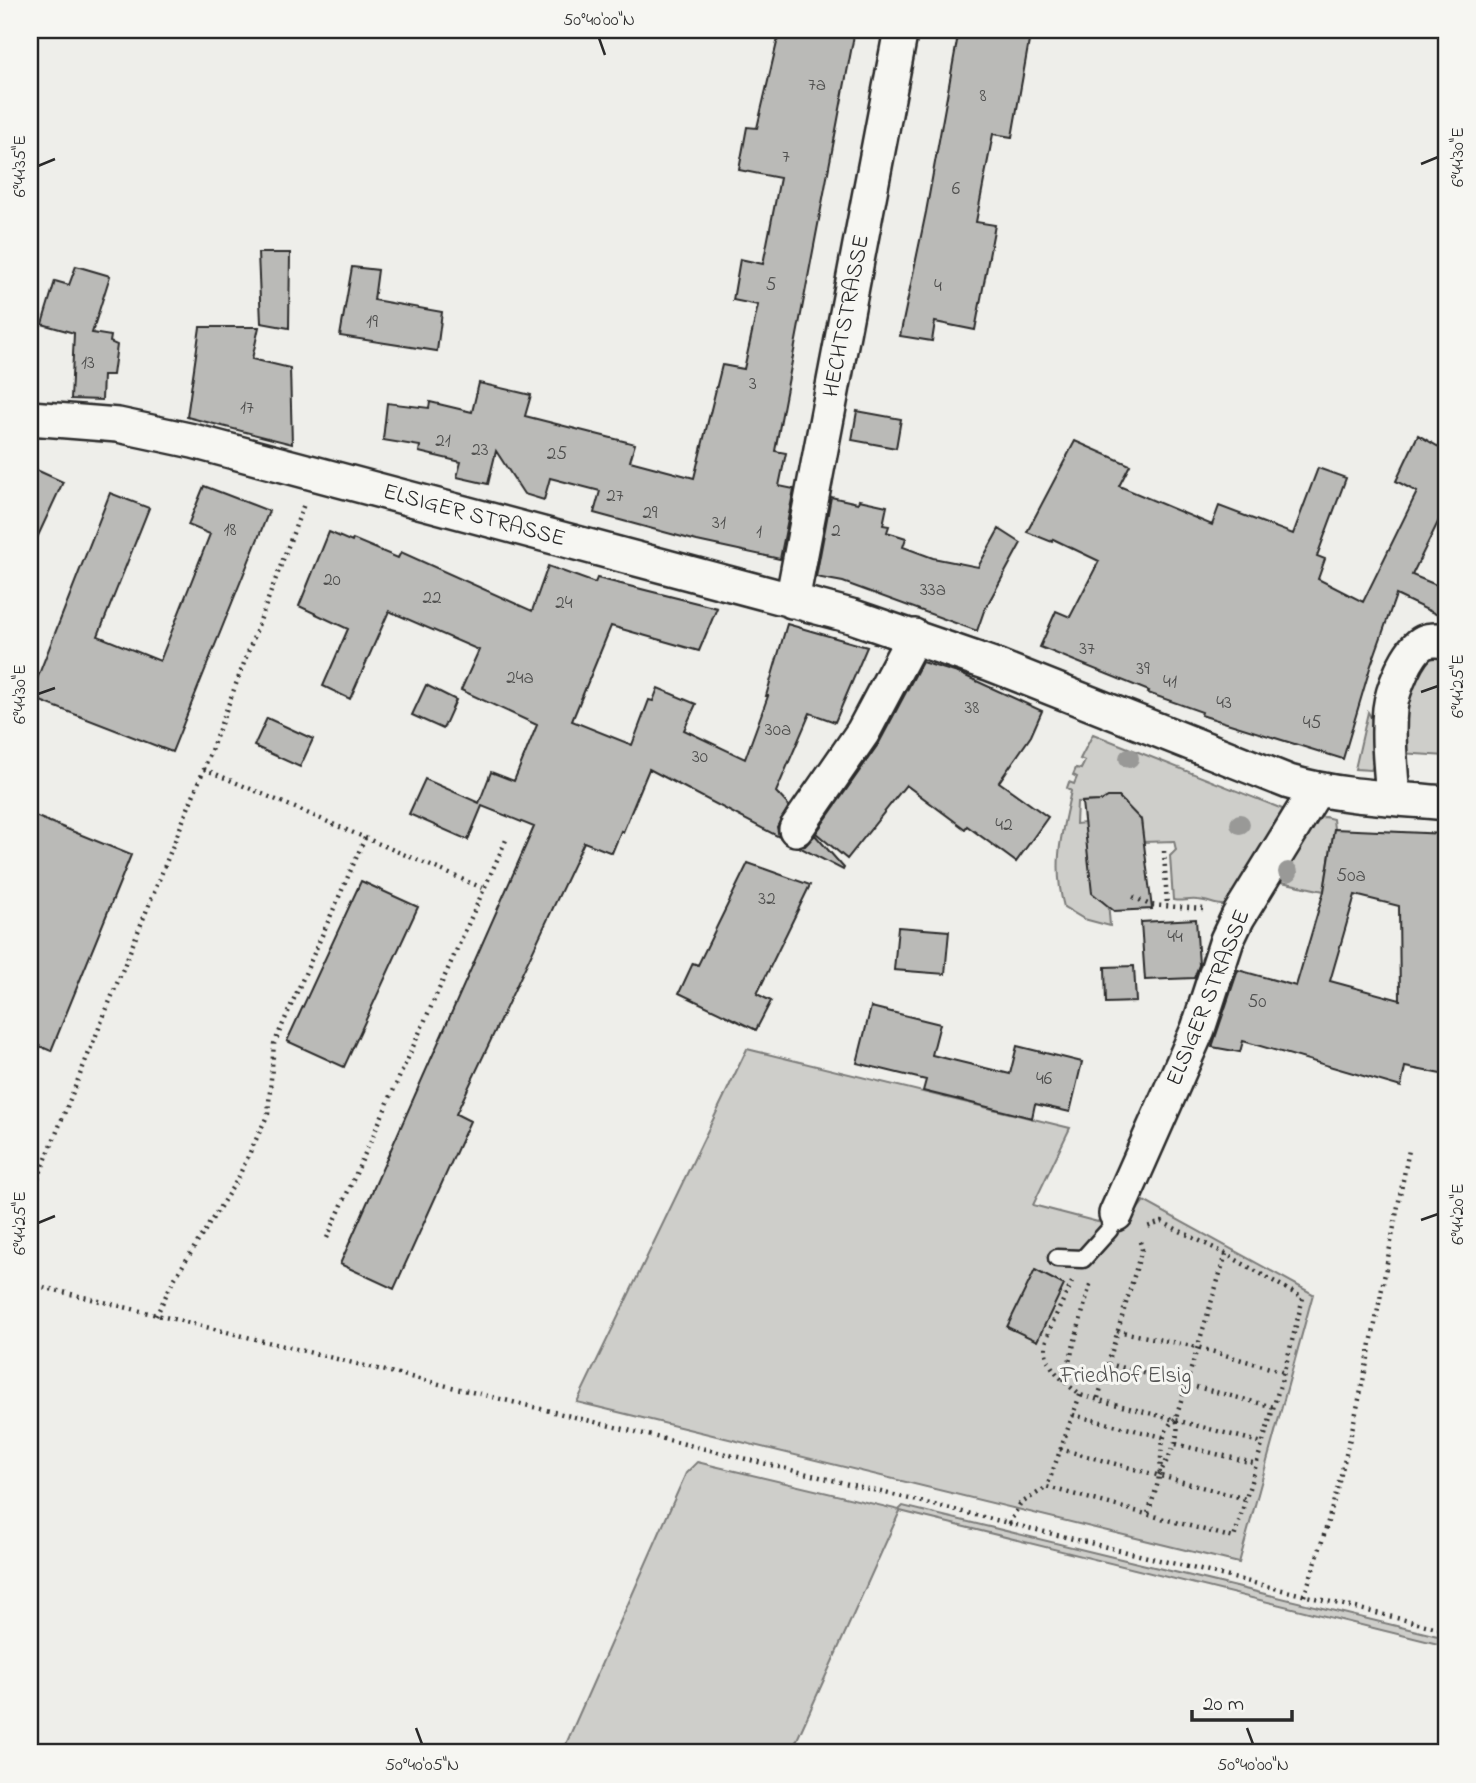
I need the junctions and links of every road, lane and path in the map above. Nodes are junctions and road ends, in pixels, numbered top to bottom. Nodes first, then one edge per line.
1 (901, 30) edge
2 (30, 418) edge
3 (316, 473) junction
4 (792, 601) junction
5 (914, 636) junction
6 (1446, 641) edge
7 (204, 769) junction
8 (1315, 790) junction
9 (1393, 798) junction
10 (1446, 803) edge
11 (796, 829) dead end
12 (365, 838) junction
13 (506, 840) dead end
14 (1164, 851) dead end
15 (485, 889) junction
16 (1133, 897) dead end
17 (1167, 906) junction
18 (1204, 909) dead end
19 (1409, 1150) dead end
20 (30, 1198) edge
21 (1116, 1214) joint
22 (327, 1238) dead end
23 (1226, 1254) junction
24 (1057, 1258) dead end
25 (1083, 1259) junction
26 (1092, 1279) dead end
27 (30, 1284) edge
28 (156, 1316) junction
29 (1117, 1331) junction
30 (1197, 1347) junction
31 (1108, 1364) junction
32 (1284, 1372) junction
33 (1064, 1381) junction
34 (1186, 1385) junction
35 (1080, 1395) junction
36 (1098, 1398) junction
37 (1273, 1407) junction
38 (1073, 1415) junction
39 (1176, 1418) junction
40 (1163, 1437) junction
41 (1263, 1443) junction
42 (1175, 1444) junction
43 (1060, 1450) junction
44 (1256, 1464) junction
45 (1159, 1475) junction
46 (1047, 1487) junction
47 (1246, 1499) junction
48 (1149, 1514) junction
49 (1009, 1524) junction
50 (1304, 1596) junction
51 (1446, 1630) edge

1 - 4 street, HECHTSTRASSE
2 - 3 street, ELSIGER STRASSE
3 - 4 street, ELSIGER STRASSE
3 - 7 path
4 - 5 street, ELSIGER STRASSE
5 - 8 street, ELSIGER STRASSE
5 - 11 street
6 - 9 street
7 - 12 path
7 - 20 path
8 - 9 street, ELSIGER STRASSE
8 - 21 street, ELSIGER STRASSE
9 - 10 street, ELSIGER STRASSE
12 - 15 path
12 - 28 path
13 - 15 path
14 - 17 path
15 - 22 path
16 - 17 path
17 - 18 path
19 - 50 path
21 - 25 lane
23 - 29 path
23 - 30 path
23 - 32 path
24 - 25 lane
25 - 33 path
26 - 33 path
27 - 28 path
28 - 49 path
29 - 30 path
29 - 31 path
30 - 32 path
30 - 34 path
31 - 34 path
31 - 36 path
32 - 37 path
33 - 35 path
34 - 37 path
34 - 39 path
35 - 36 path
35 - 38 path
36 - 39 path
37 - 41 path
38 - 40 path
38 - 43 path
39 - 40 path
39 - 41 path
39 - 42 path
40 - 45 path
41 - 44 path
42 - 44 path
42 - 45 path
43 - 45 path
43 - 46 path
44 - 47 path
45 - 47 path
45 - 48 path
46 - 48 path
46 - 49 path
47 - 48 path
49 - 50 path
50 - 51 path

